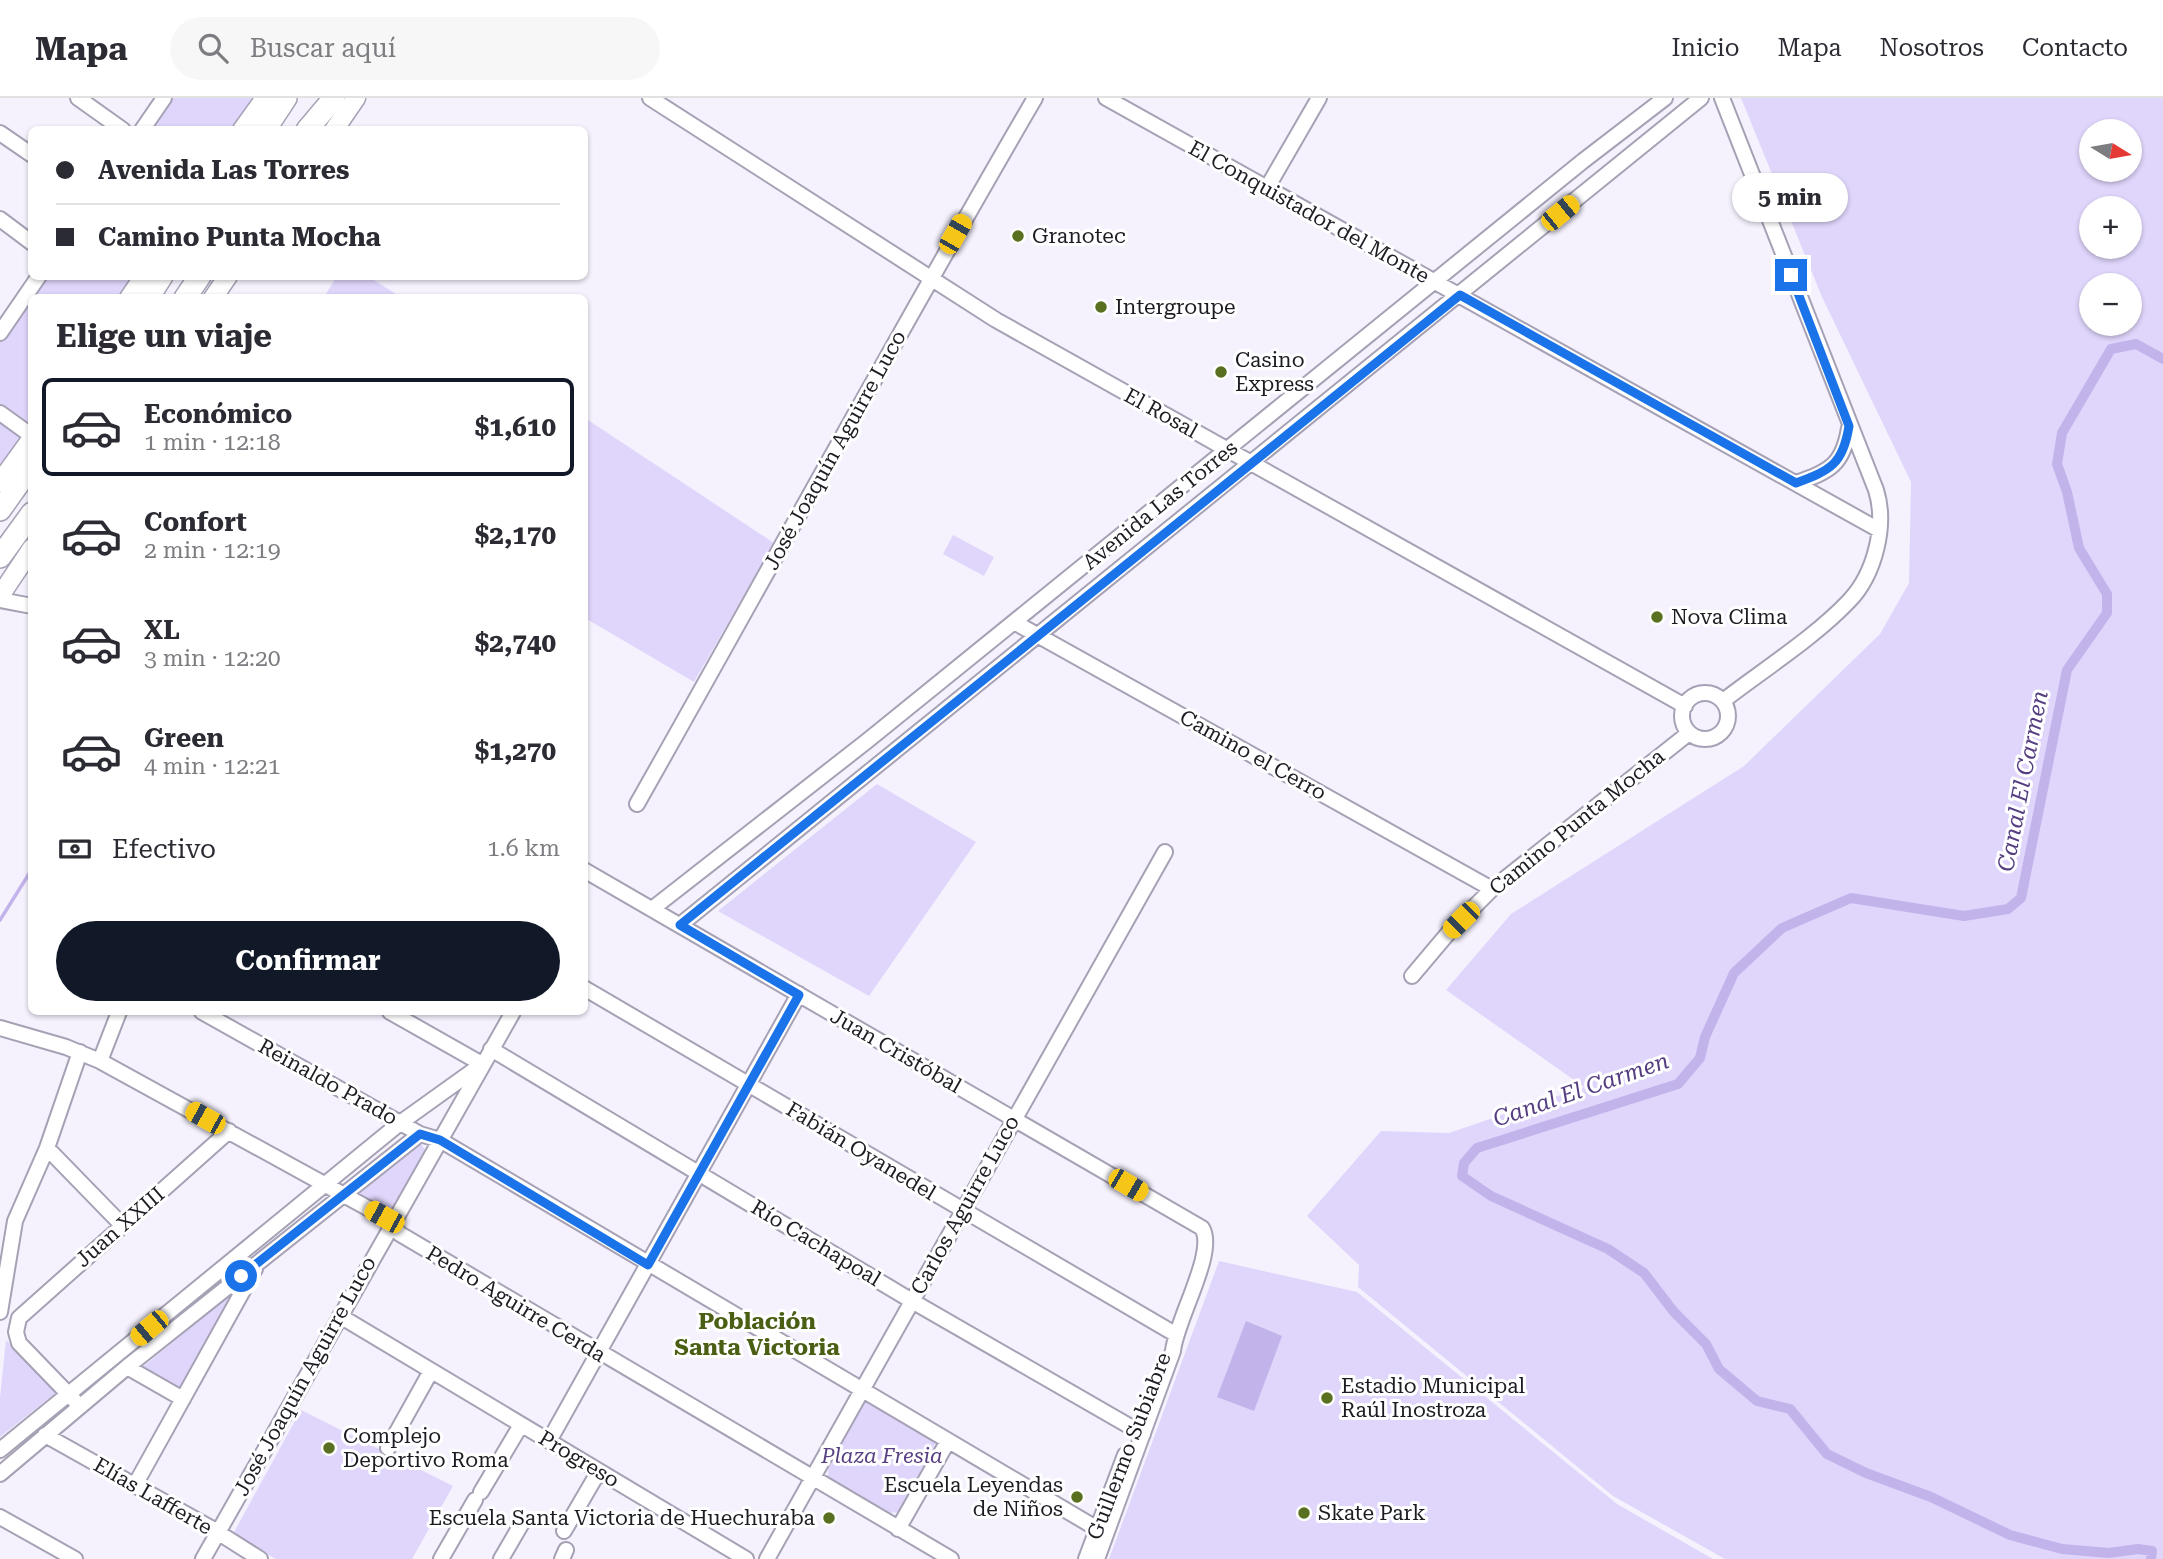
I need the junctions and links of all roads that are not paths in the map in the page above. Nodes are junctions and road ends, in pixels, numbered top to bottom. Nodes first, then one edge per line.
1 (79, 98) edge
2 (164, 98) edge
3 (265, 98) edge
4 (286, 98) edge
5 (325, 98) edge
6 (334, 98) edge
7 (356, 98) edge
8 (650, 98) edge
9 (1035, 98) edge
10 (1106, 98) edge
11 (1319, 98) edge
12 (1665, 98) edge
13 (1701, 98) edge
14 (1722, 98) edge
15 (118, 126) edge
16 (145, 126) edge
17 (245, 126) edge
18 (268, 126) edge
19 (308, 126) edge
20 (309, 126) edge
21 (337, 126) edge
22 (0, 133) edge
23 (28, 152) edge
24 (1267, 188) junction
25 (0, 219) edge
26 (28, 240) edge
27 (36, 280) edge
28 (929, 280) junction
29 (1436, 282) junction
30 (1460, 295) junction
31 (0, 306) edge
32 (12, 315) junction
33 (0, 332) edge
34 (0, 414) edge
35 (1849, 426) junction
36 (28, 434) edge
37 (28, 443) edge
38 (1227, 450) junction
39 (1251, 464) junction
40 (28, 471) edge
41 (0, 482) edge
42 (1796, 483) junction
43 (0, 510) edge
44 (28, 518) edge
45 (1879, 530) junction
46 (28, 554) edge
47 (0, 557) edge
48 (0, 598) edge
49 (28, 605) edge
50 (1014, 622) junction
51 (1039, 636) junction
52 (930, 689) junction
53 (1723, 701) junction
54 (1685, 706) junction
55 (921, 729) junction
56 (1689, 733) junction
57 (867, 741) junction
58 (883, 761) junction
59 (637, 804) dead end
60 (1165, 852) dead end
61 (588, 877) edge
62 (1492, 889) junction
63 (652, 909) junction
64 (680, 925) junction
65 (1412, 976) dead end
66 (588, 990) edge
67 (799, 995) junction
68 (118, 1015) edge
69 (207, 1015) edge
70 (395, 1015) edge
71 (511, 1015) edge
72 (0, 1028) edge
73 (491, 1049) junction
74 (80, 1052) junction
75 (100, 1061) junction
76 (482, 1064) junction
77 (748, 1084) junction
78 (1013, 1119) junction
79 (400, 1122) junction
80 (229, 1131) junction
81 (420, 1134) junction
82 (440, 1140) junction
83 (47, 1148) junction
84 (699, 1173) junction
85 (324, 1184) junction
86 (344, 1195) junction
87 (962, 1212) junction
88 (122, 1225) junction
89 (391, 1225) junction
90 (1206, 1235) joint
91 (260, 1261) junction
92 (648, 1265) junction
93 (912, 1301) junction
94 (0, 1312) edge
95 (340, 1316) junction
96 (1175, 1335) junction
97 (598, 1353) junction
98 (127, 1367) junction
99 (431, 1371) junction
100 (862, 1390) junction
101 (69, 1395) junction
102 (183, 1399) junction
103 (80, 1406) junction
104 (521, 1425) junction
105 (1138, 1432) junction
106 (45, 1435) junction
107 (549, 1441) junction
108 (948, 1441) junction
109 (388, 1448) dead end
110 (0, 1450) edge
111 (599, 1471) junction
112 (0, 1474) edge
113 (812, 1479) junction
114 (135, 1485) junction
115 (0, 1517) edge
116 (522, 1523) dead end
117 (898, 1529) junction
118 (564, 1531) dead end
119 (1102, 1531) junction
120 (217, 1533) junction
121 (75, 1559) edge
122 (202, 1559) edge
123 (260, 1559) edge
124 (441, 1559) edge
125 (500, 1559) edge
126 (746, 1559) edge
127 (767, 1559) edge
128 (951, 1559) edge
129 (1086, 1559) edge
130 (1097, 1559) edge

1 - 15 street
2 - 16 street
3 - 17 main road
4 - 18 highway
5 - 19 highway
6 - 20 highway
7 - 21 main road
8 - 28 street, El Rosal
9 - 28 street, José Joaquín Aguirre Luco
10 - 24 street, El Conquistador del Monte
11 - 24 street
12 - 29 street, Avenida Las Torres
13 - 30 street, Avenida Las Torres
14 - 35 street
22 - 23 street
24 - 29 street, El Conquistador del Monte
25 - 26 street
27 - 32 street
28 - 38 street, El Rosal
28 - 59 street, José Joaquín Aguirre Luco
29 - 30 street, El Conquistador del Monte
29 - 38 street, Avenida Las Torres
30 - 39 street, Avenida Las Torres
30 - 42 street, El Conquistador del Monte
31 - 32 street
32 - 33 street
34 - 36 street
35 - 42 street
35 - 45 street
37 - 41 main road
38 - 39 street, El Rosal
38 - 50 street, Avenida Las Torres
39 - 51 street, Avenida Las Torres
39 - 54 street, El Rosal
40 - 43 highway
42 - 45 street, El Conquistador del Monte
44 - 47 highway
45 - 53 street
46 - 48 main road
48 - 49 street
50 - 51 street, Camino el Cerro
50 - 52 street, Avenida Las Torres
51 - 55 street, Avenida Las Torres
51 - 62 street, Camino el Cerro
52 - 55 street
52 - 57 street, Avenida Las Torres
53 - 54 street
53 - 56 street
54 - 56 street
55 - 58 street, Avenida Las Torres
56 - 62 street, Camino Punta Mocha
57 - 58 street
57 - 63 street, Avenida Las Torres
58 - 64 street, Avenida Las Torres
60 - 78 street, Carlos Aguirre Luco
61 - 63 street, Juan Cristóbal
62 - 65 street, Camino Punta Mocha
63 - 64 street, Juan Cristóbal
64 - 67 street, Juan Cristóbal
66 - 77 street, Fabián Oyanedel
67 - 77 street
67 - 78 street, Juan Cristóbal
68 - 75 street
69 - 79 street, Reinaldo Prado
70 - 76 street
71 - 73 street, José Joaquín Aguirre Luco
72 - 74 street, Pedro Aguirre Cerda
73 - 76 street, José Joaquín Aguirre Luco
73 - 84 street, Río Cachapoal
74 - 75 street, Pedro Aguirre Cerda
74 - 83 street
75 - 80 street, Pedro Aguirre Cerda
76 - 79 street
76 - 82 street, José Joaquín Aguirre Luco
77 - 84 street
77 - 87 street, Fabián Oyanedel
78 - 87 street, Carlos Aguirre Luco
78 - 90 street, Juan Cristóbal
79 - 81 street, Reinaldo Prado
79 - 85 street
80 - 85 street, Pedro Aguirre Cerda
80 - 88 street, Juan XXIII
81 - 82 street, Reinaldo Prado
81 - 86 street
82 - 89 street, José Joaquín Aguirre Luco
82 - 92 street, Reinaldo Prado
83 - 88 street
83 - 94 street
84 - 92 street
84 - 93 street, Río Cachapoal
85 - 86 street, Pedro Aguirre Cerda
85 - 101 street
86 - 89 street, Pedro Aguirre Cerda
86 - 91 street
87 - 93 street, Carlos Aguirre Luco
87 - 96 street, Fabián Oyanedel
88 - 101 street, Juan XXIII
89 - 95 street, José Joaquín Aguirre Luco
89 - 97 street, Pedro Aguirre Cerda
90 - 96 street, Guillermo Subiabre
91 - 98 street
91 - 102 street
92 - 97 street
92 - 100 street, Reinaldo Prado
93 - 100 street, Carlos Aguirre Luco
93 - 105 street, Río Cachapoal
95 - 99 street, Progreso
95 - 120 street, José Joaquín Aguirre Luco
96 - 105 street, Guillermo Subiabre
97 - 107 street
97 - 113 street, Pedro Aguirre Cerda
98 - 102 street
98 - 103 street
99 - 104 street, Progreso
99 - 109 street
100 - 108 street, Reinaldo Prado
100 - 113 street, Carlos Aguirre Luco
101 - 103 street
101 - 110 street
102 - 114 street
103 - 106 street
104 - 107 street, Progreso
104 - 124 street
105 - 119 street, Guillermo Subiabre
106 - 112 street
106 - 114 street, Elías Lafferte
107 - 111 street, Progreso
108 - 117 street
108 - 119 street, Reinaldo Prado
111 - 118 street
111 - 126 street, Progreso
113 - 117 street, Pedro Aguirre Cerda
113 - 127 street, Carlos Aguirre Luco
114 - 120 street, Elías Lafferte
115 - 121 street
116 - 125 street
117 - 128 street, Pedro Aguirre Cerda
119 - 129 street, Guillermo Subiabre
119 - 130 street, Guillermo Subiabre
120 - 122 street, José Joaquín Aguirre Luco
120 - 123 street, Elías Lafferte

